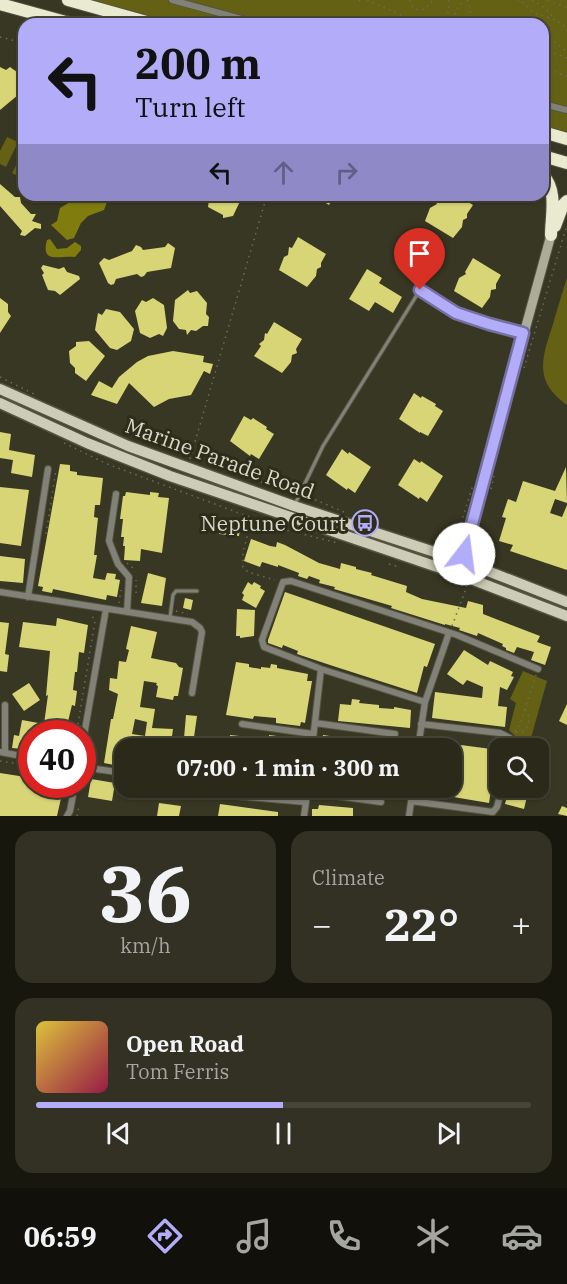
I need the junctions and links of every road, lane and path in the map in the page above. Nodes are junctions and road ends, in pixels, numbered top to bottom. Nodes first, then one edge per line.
1 (68, 0) edge
2 (172, 0) edge
3 (359, 0) edge
4 (367, 0) edge
5 (410, 0) edge
6 (433, 0) edge
7 (449, 0) edge
8 (466, 0) edge
9 (517, 0) edge
10 (521, 0) edge
11 (532, 0) edge
12 (548, 0) edge
13 (0, 4) edge
14 (361, 4) dead end
15 (567, 8) edge
16 (51, 18) edge
17 (132, 18) edge
18 (238, 18) edge
19 (408, 18) edge
20 (471, 18) edge
21 (556, 20) junction
22 (567, 28) edge
23 (0, 37) edge
24 (549, 40) edge
25 (18, 42) edge
26 (549, 51) edge
27 (567, 52) edge
28 (567, 58) edge
29 (549, 70) edge
30 (567, 76) edge
31 (549, 106) edge
32 (567, 110) edge
33 (549, 134) edge
34 (567, 139) edge
35 (549, 158) edge
36 (567, 163) edge
37 (549, 186) edge
38 (265, 201) edge
39 (567, 201) edge
40 (567, 225) edge
41 (551, 235) junction
42 (523, 333) junction
43 (524, 367) dead end
44 (0, 377) edge
45 (0, 389) edge
46 (36, 394) dead end
47 (0, 403) edge
48 (189, 463) dead end
49 (496, 468) dead end
50 (48, 469) dead end
51 (232, 474) dead end
52 (116, 494) dead end
53 (299, 494) junction
54 (489, 494) dead end
55 (294, 506) junction
56 (347, 513) dead end
57 (253, 518) dead end
58 (470, 531) junction
59 (436, 553) junction
60 (124, 561) dead end
61 (398, 561) dead end
62 (462, 561) junction
63 (389, 564) dead end
64 (482, 569) junction
65 (458, 574) junction
66 (279, 581) dead end
67 (467, 585) dead end
68 (197, 591) dead end
69 (0, 592) edge
70 (135, 595) dead end
71 (28, 597) junction
72 (567, 602) edge
73 (106, 609) junction
74 (87, 610) dead end
75 (127, 612) junction
76 (567, 616) edge
77 (170, 618) junction
78 (449, 633) junction
79 (321, 669) junction
80 (538, 669) joint
81 (192, 693) dead end
82 (424, 702) junction
83 (5, 705) dead end
84 (525, 709) junction
85 (79, 720) edge
86 (87, 720) edge
87 (315, 723) junction
88 (242, 724) dead end
89 (421, 724) junction
90 (515, 732) junction
91 (313, 734) junction
92 (395, 734) dead end
93 (512, 735) dead end
94 (313, 738) edge
95 (419, 738) edge
96 (510, 738) edge
97 (2, 753) edge
98 (18, 756) edge
99 (0, 761) edge
100 (18, 764) edge
101 (96, 769) edge
102 (114, 772) edge
103 (73, 798) edge
104 (259, 798) edge
105 (306, 798) edge
106 (356, 798) edge
107 (411, 798) edge
108 (499, 798) edge
109 (411, 801) junction
110 (306, 802) junction
111 (381, 802) dead end
112 (70, 814) edge
113 (304, 816) edge
114 (409, 816) edge

1 - 17 highway
2 - 18 street
3 - 14 path
4 - 19 path
5 - 6 path
7 - 8 path
8 - 20 path
9 - 10 path
10 - 21 path
11 - 21 path
12 - 15 path
13 - 16 highway
21 - 22 path
23 - 25 path
24 - 27 path
26 - 28 path
29 - 30 path
31 - 32 street
33 - 34 highway
35 - 36 highway
37 - 41 highway
38 - 48 path
39 - 41 highway
40 - 43 path
41 - 42 street
42 - 53 lane
42 - 58 street
44 - 46 path
45 - 55 main road, Marine Parade Road
47 - 65 main road, Marine Parade Road
49 - 54 path
50 - 71 street
51 - 53 path
52 - 75 street
53 - 55 lane
53 - 56 path
55 - 59 main road, Marine Parade Road
57 - 66 path
58 - 59 main road
58 - 62 street
58 - 64 main road
59 - 62 main road, Marine Parade Road
60 - 70 path
61 - 63 path
62 - 64 main road, Marine Parade Road
62 - 65 street
64 - 72 main road, Marine Parade Road
65 - 76 main road, Marine Parade Road
67 - 78 path
68 - 77 lane
69 - 71 street
71 - 73 street
73 - 75 street
73 - 86 street
74 - 85 path
75 - 77 street
77 - 81 street
78 - 79 street
78 - 80 street
78 - 82 street
79 - 82 street
79 - 87 street
80 - 84 path
82 - 89 street
83 - 97 street
84 - 90 path
84 - 90 path
87 - 91 street
87 - 92 street
88 - 91 street
89 - 95 street
89 - 96 street
90 - 93 path
91 - 94 street
97 - 98 street
99 - 100 path
101 - 102 street
103 - 112 street
104 - 110 street
105 - 110 street
106 - 111 street
107 - 109 street
108 - 109 street
109 - 114 street
110 - 113 street

